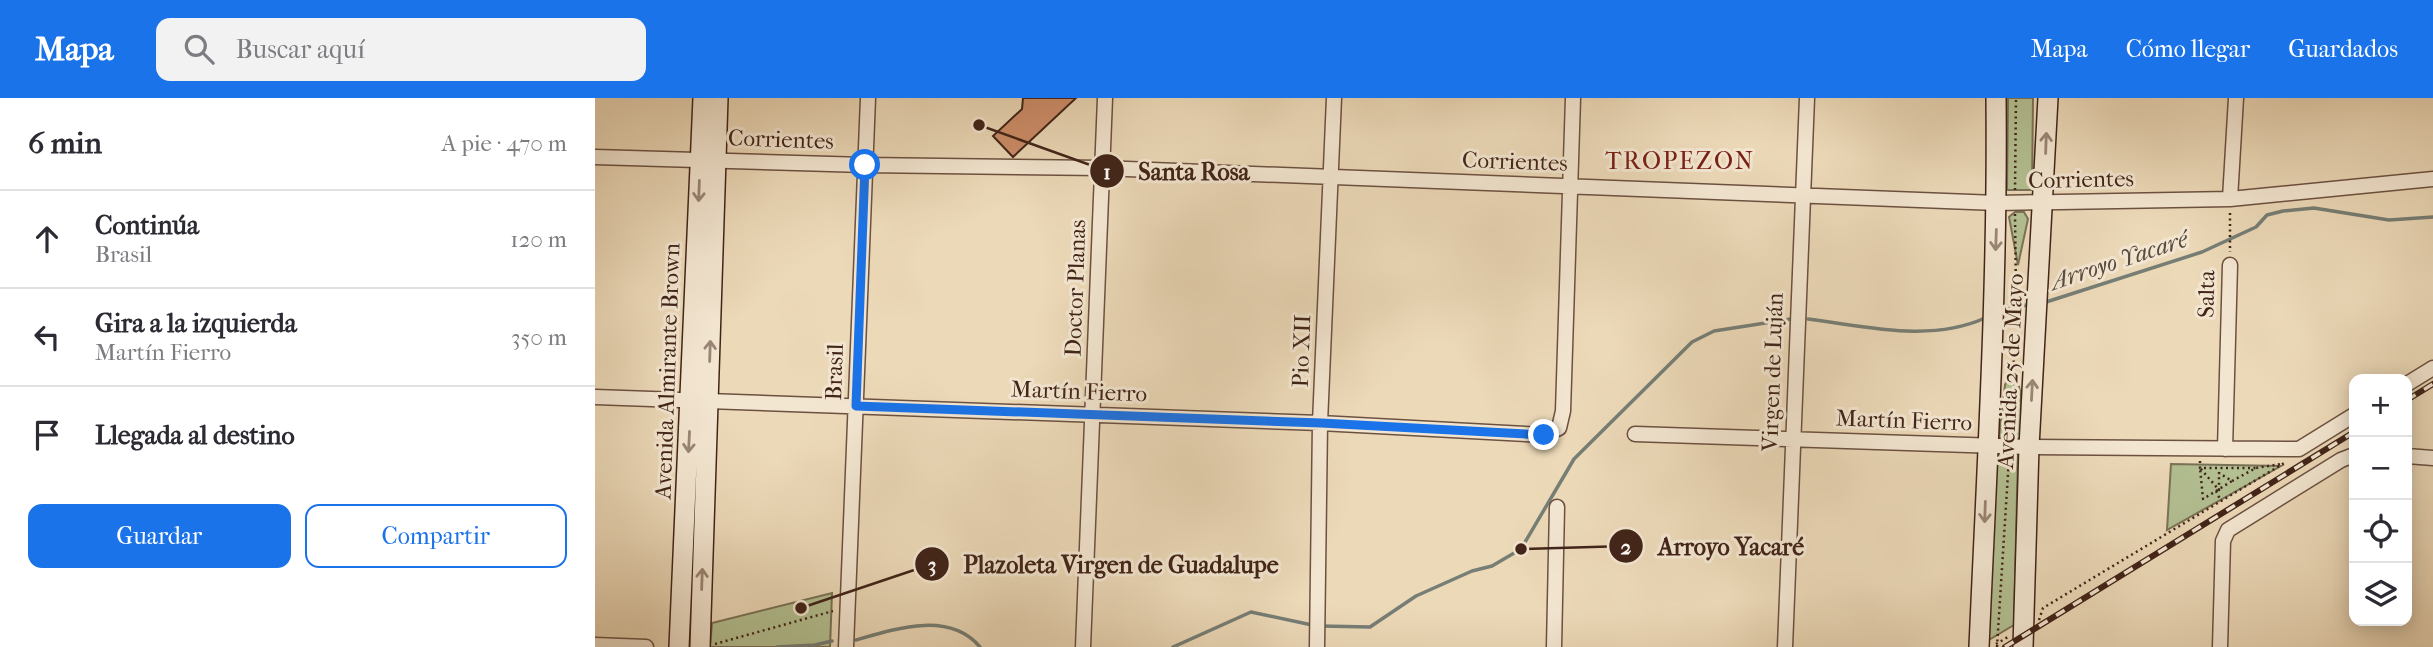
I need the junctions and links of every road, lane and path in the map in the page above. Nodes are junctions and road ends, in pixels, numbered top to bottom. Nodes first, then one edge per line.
1 (703, 98) edge
2 (718, 98) edge
3 (868, 98) edge
4 (1105, 98) edge
5 (1334, 98) edge
6 (1573, 98) edge
7 (1807, 98) edge
8 (1997, 98) edge
9 (2048, 98) edge
10 (2236, 98) edge
11 (595, 157) edge
12 (708, 160) junction
13 (865, 165) junction
14 (1102, 168) junction
15 (1331, 178) junction
16 (2433, 179) edge
17 (1571, 186) junction
18 (1802, 194) junction
19 (2229, 199) junction
20 (2044, 202) junction
21 (1997, 203) junction
22 (2230, 265) joint
23 (2015, 331) dead end
24 (2433, 368) edge
25 (2412, 381) edge
26 (595, 397) edge
27 (700, 400) junction
28 (856, 406) junction
29 (1092, 415) junction
30 (2349, 418) edge
31 (1321, 423) junction
32 (1635, 434) dead end
33 (1793, 439) junction
34 (1990, 446) junction
35 (2019, 447) junction
36 (2225, 449) junction
37 (2295, 454) junction
38 (2412, 456) edge
39 (2349, 457) edge
40 (2433, 458) edge
41 (2285, 464) junction
42 (2200, 468) junction
43 (2256, 468) junction
44 (2232, 481) junction
45 (2218, 491) junction
46 (2221, 501) junction
47 (1557, 507) dead end
48 (848, 606) junction
49 (2023, 638) edge
50 (1317, 642) edge
51 (595, 645) edge
52 (1991, 646) edge
53 (646, 647) edge
54 (679, 647) edge
55 (703, 647) edge
56 (846, 647) edge
57 (1083, 647) edge
58 (1554, 647) edge
59 (1785, 647) edge
60 (1990, 647) edge
61 (2220, 647) edge

1 - 12 main road, Avenida Almirante Brown
2 - 12 main road, Avenida Almirante Brown
3 - 13 street, Brasil
4 - 14 street, Doctor Planas
5 - 15 street, Pio XII
6 - 17 street
7 - 18 street, Virgen de Luján
8 - 21 main road, Avenida 25 de Mayo
20 -> 9 main road, Avenida 25 de Mayo
10 - 19 street
11 - 12 street, Corrientes
12 - 13 street, Corrientes
12 - 27 main road, Avenida Almirante Brown
13 - 14 street, Corrientes
13 - 28 street, Brasil
14 - 15 street, Corrientes
14 - 29 street, Doctor Planas
15 - 17 street, Corrientes
15 - 31 street, Pio XII
16 - 19 street, Corrientes
17 - 18 street, Corrientes
17 - 31 street, Martín Fierro
18 - 21 street, Corrientes
18 - 33 street, Virgen de Luján
19 - 20 street, Corrientes
19 - 22 path, Salta
20 - 21 street, Corrientes
35 -> 20 main road, Avenida 25 de Mayo
21 -> 34 main road, Avenida 25 de Mayo
22 - 36 street, Salta
23 - 35 path
24 - 25 street
26 - 27 street, Martín Fierro
27 - 28 street, Martín Fierro
27 -> 54 main road, Avenida Almirante Brown
55 -> 27 main road, Avenida Almirante Brown
28 - 29 street, Martín Fierro
28 - 48 street, Brasil
29 - 31 street, Martín Fierro
29 - 57 street, Doctor Planas
30 - 37 street
31 - 50 street, Pio XII
32 - 33 street, Martín Fierro
33 - 34 street, Martín Fierro
33 - 59 street, Virgen de Luján
34 - 35 street, Martín Fierro
34 -> 52 main road, Avenida 25 de Mayo
35 - 36 street, Martín Fierro
35 - 49 main road, Avenida 25 de Mayo
35 - 52 path
36 - 37 street, Martín Fierro
37 - 41 path
38 - 40 street
39 - 61 street
41 - 43 path
41 - 46 path
42 - 43 path
42 - 45 path
42 - 45 path
43 - 44 path
44 - 45 path
44 - 45 path
45 - 46 path
46 - 49 path
47 - 58 street
48 - 55 path
48 - 56 street, Brasil
49 - 52 path
51 - 53 street
52 - 60 path

